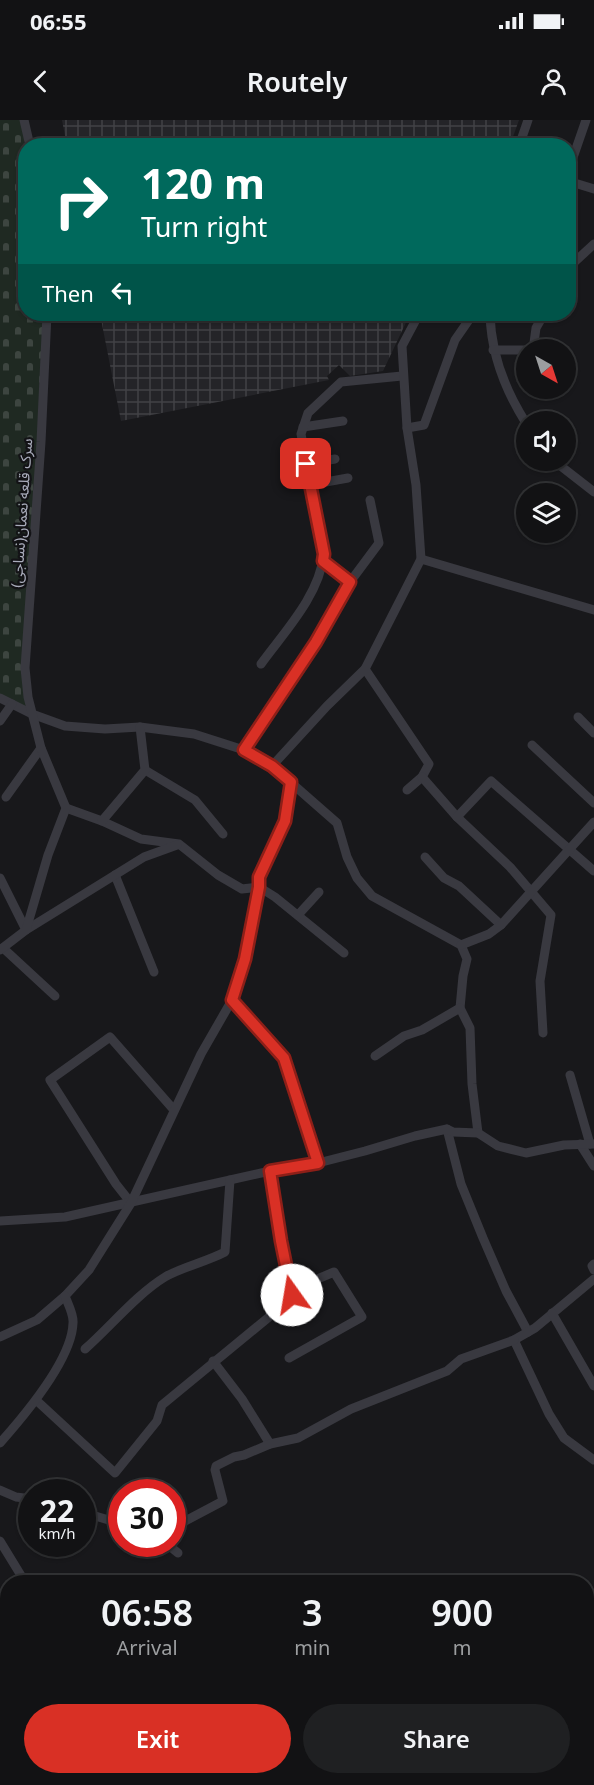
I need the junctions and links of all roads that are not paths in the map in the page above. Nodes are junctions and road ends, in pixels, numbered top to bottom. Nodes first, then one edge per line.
1 (24, 120) edge
2 (528, 120) edge
3 (586, 120) edge
4 (28, 138) edge
5 (522, 138) edge
6 (576, 149) edge
7 (576, 183) edge
8 (594, 189) edge
9 (594, 244) edge
10 (576, 261) edge
11 (47, 321) edge
12 (415, 321) edge
13 (468, 321) edge
14 (490, 321) edge
15 (540, 321) edge
16 (534, 339) edge
17 (493, 350) junction
18 (516, 350) edge
19 (402, 376) junction
20 (519, 411) edge
21 (343, 421) dead end
22 (303, 427) junction
23 (407, 428) junction
24 (335, 459) dead end
25 (306, 464) junction
26 (567, 471) edge
27 (348, 478) dead end
28 (309, 484) junction
29 (594, 492) edge
30 (370, 500) dead end
31 (421, 559) junction
32 (323, 561) junction
33 (350, 582) junction
34 (594, 610) edge
35 (261, 664) dead end
36 (365, 669) junction
37 (0, 698) edge
38 (12, 704) junction
39 (32, 714) junction
40 (578, 717) dead end
41 (0, 721) edge
42 (140, 727) junction
43 (594, 733) edge
44 (532, 745) dead end
45 (41, 748) junction
46 (244, 750) junction
47 (272, 766) junction
48 (145, 770) junction
49 (422, 777) junction
50 (291, 782) junction
51 (407, 790) dead end
52 (6, 797) dead end
53 (594, 803) edge
54 (66, 808) junction
55 (457, 817) junction
56 (102, 821) junction
57 (594, 822) edge
58 (222, 834) dead end
59 (141, 839) junction
60 (179, 844) junction
61 (569, 849) junction
62 (144, 857) junction
63 (425, 857) dead end
64 (594, 872) edge
65 (115, 875) junction
66 (0, 878) edge
67 (259, 887) junction
68 (319, 892) dead end
69 (530, 892) junction
70 (298, 915) junction
71 (501, 925) junction
72 (26, 930) junction
73 (461, 945) junction
74 (1, 949) edge
75 (344, 953) dead end
76 (154, 972) dead end
77 (55, 996) dead end
78 (232, 1000) junction
79 (460, 1008) junction
80 (543, 1033) dead end
81 (375, 1056) dead end
82 (570, 1075) dead end
83 (174, 1110) junction
84 (447, 1129) junction
85 (478, 1133) junction
86 (580, 1144) junction
87 (592, 1144) edge
88 (318, 1163) junction
89 (594, 1166) edge
90 (270, 1171) junction
91 (230, 1180) junction
92 (131, 1203) junction
93 (0, 1221) edge
94 (594, 1264) edge
95 (594, 1270) edge
96 (594, 1279) edge
97 (292, 1295) junction
98 (66, 1296) junction
99 (552, 1313) junction
100 (528, 1332) junction
101 (0, 1337) edge
102 (514, 1340) junction
103 (85, 1349) dead end
104 (289, 1358) dead end
105 (213, 1361) junction
106 (594, 1386) edge
107 (36, 1400) junction
108 (0, 1443) edge
109 (270, 1444) junction
110 (594, 1460) edge
111 (0, 1490) edge
112 (18, 1497) edge
113 (186, 1521) edge
114 (0, 1541) edge
115 (21, 1575) edge

1 - 4 street
2 - 5 street
3 - 6 street
7 - 8 street
9 - 10 street
11 - 39 street, سرک قلعه نعمان(نساجی)
12 - 19 street
13 - 23 street
14 - 17 street
15 - 16 street
17 - 18 street
17 - 20 street
19 - 22 street
19 - 23 street
21 - 22 street
22 - 25 street
23 - 31 street
24 - 25 street
25 - 28 street
26 - 29 street
27 - 28 street
28 - 32 street
30 - 33 street
31 - 34 street
31 - 36 street
32 - 33 street
32 - 35 street
33 - 46 street
36 - 47 street
36 - 49 street
37 - 38 street
38 - 39 street
38 - 41 street
39 - 42 street
39 - 45 street, سرک قلعه نعمان(نساجی)
40 - 43 street
42 - 46 street
42 - 48 street
44 - 53 street
45 - 52 street
45 - 54 street, سرک قلعه نعمان(نساجی)
46 - 47 street
47 - 50 street
48 - 56 street
48 - 58 street
49 - 51 street
49 - 55 street
50 - 67 street
50 - 73 street
54 - 56 street
54 - 72 street
55 - 61 street
55 - 69 street
56 - 59 street
57 - 61 street
59 - 60 street
59 - 62 street
60 - 62 street
60 - 67 street
61 - 64 street
61 - 69 street
62 - 65 street
63 - 71 street
65 - 72 street
65 - 76 street
66 - 72 street
67 - 70 street
67 - 78 street
68 - 70 street
69 - 71 street
69 - 80 street
70 - 75 street
71 - 73 street
72 - 74 street
73 - 79 street
74 - 77 street
78 - 83 street
78 - 88 street
79 - 81 street
79 - 85 street
82 - 87 street
83 - 92 street
83 - 92 street
84 - 85 street
84 - 88 street
84 - 100 street
85 - 86 street
86 - 87 street
86 - 89 street
88 - 90 street
90 - 91 street
90 - 97 street
91 - 92 street
91 - 103 street
92 - 93 street
92 - 98 street
94 - 95 street
96 - 99 street
97 - 104 street
97 - 105 street
98 - 101 street
98 - 107 street
99 - 100 street
99 - 106 street
100 - 102 street
102 - 109 street
102 - 110 street
105 - 107 street
105 - 109 street
107 - 108 street
109 - 113 street
111 - 112 street
114 - 115 street

